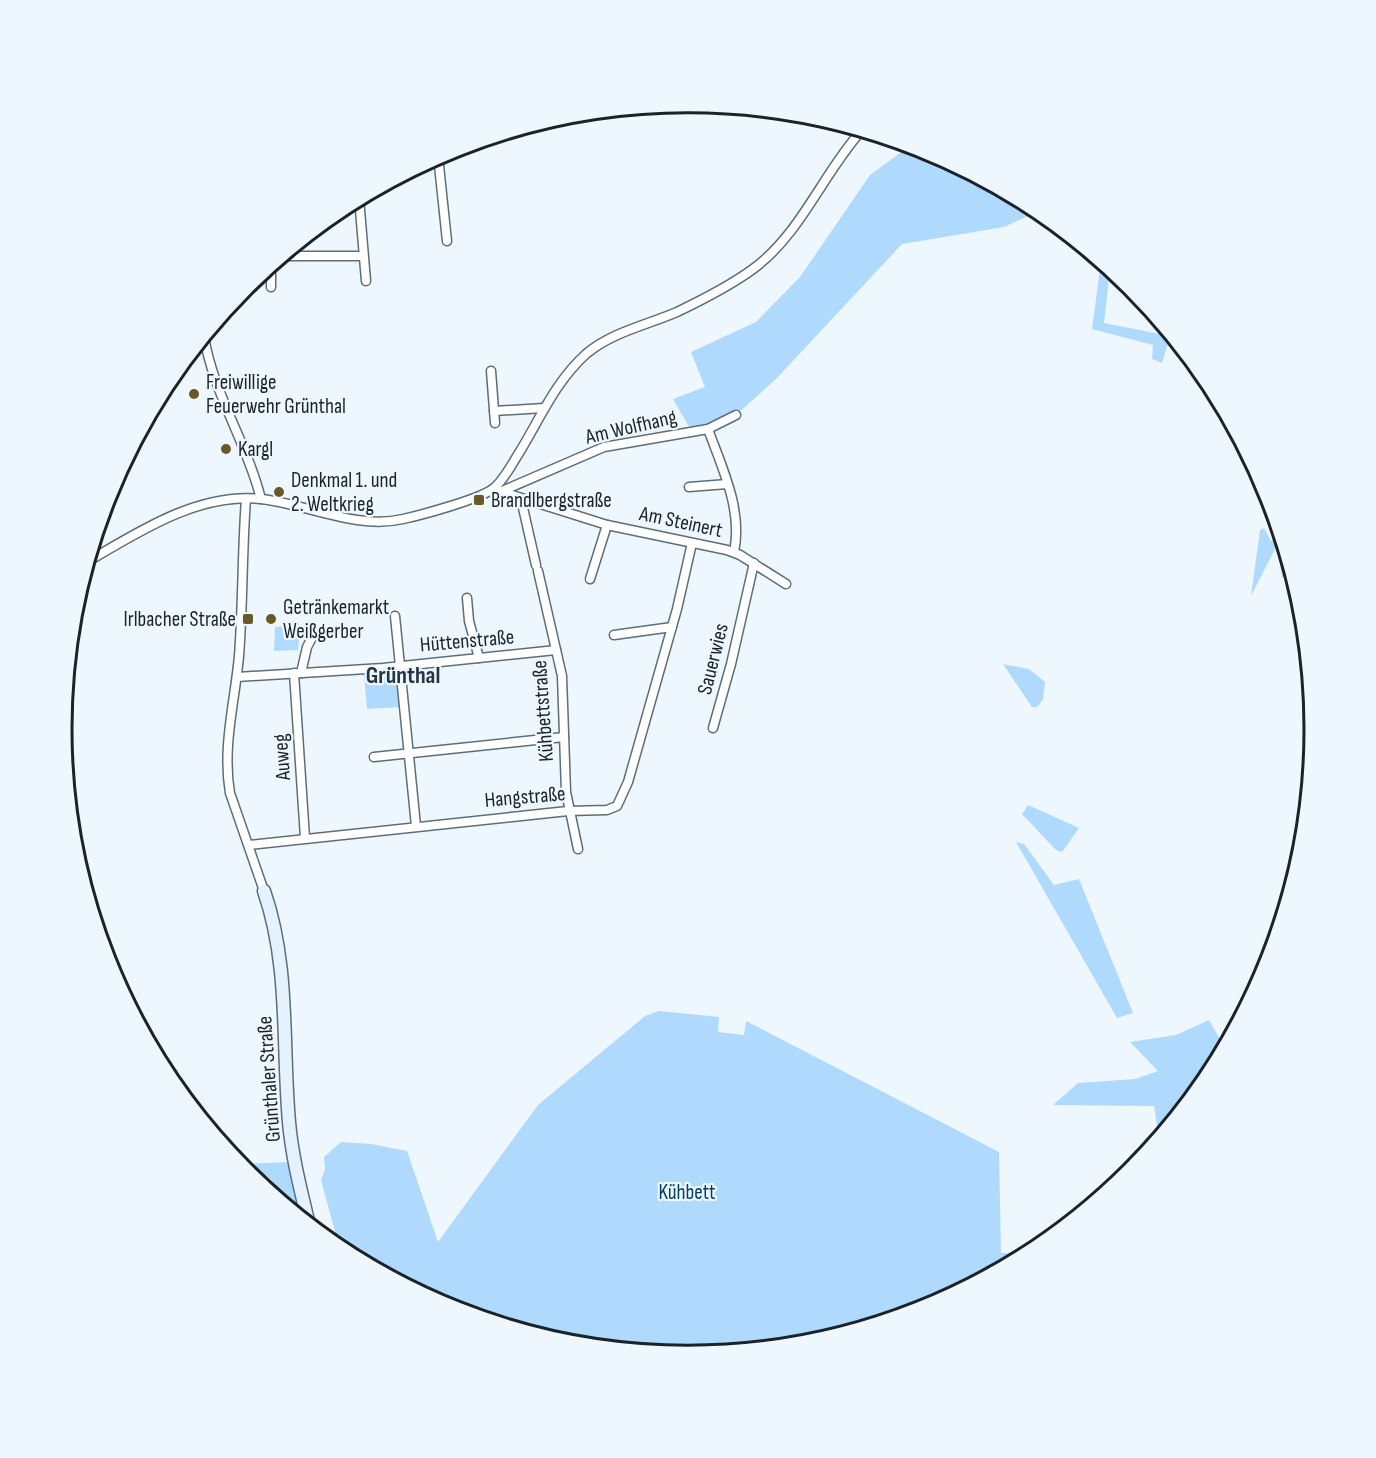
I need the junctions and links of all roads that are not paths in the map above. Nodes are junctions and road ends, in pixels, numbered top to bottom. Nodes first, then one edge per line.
1 (856, 137) edge
2 (439, 166) edge
3 (360, 209) edge
4 (447, 241) dead end
5 (294, 256) edge
6 (363, 256) junction
7 (271, 276) edge
8 (366, 281) dead end
9 (271, 287) dead end
10 (206, 346) edge
11 (491, 371) dead end
12 (544, 408) junction
13 (494, 411) junction
14 (736, 415) dead end
15 (495, 423) dead end
16 (708, 429) junction
17 (727, 484) junction
18 (689, 487) dead end
19 (497, 490) junction
20 (246, 499) junction
21 (261, 499) junction
22 (521, 499) junction
23 (607, 525) junction
24 (692, 543) junction
25 (734, 552) junction
26 (97, 556) edge
27 (754, 563) junction
28 (590, 579) dead end
29 (786, 584) dead end
30 (467, 598) dead end
31 (395, 616) dead end
32 (672, 627) junction
33 (315, 632) dead end
34 (614, 635) dead end
35 (556, 651) junction
36 (479, 658) junction
37 (399, 666) junction
38 (297, 673) junction
39 (237, 677) junction
40 (713, 728) dead end
41 (564, 737) junction
42 (408, 754) junction
43 (374, 757) dead end
44 (568, 811) junction
45 (416, 826) junction
46 (305, 838) junction
47 (249, 845) junction
48 (578, 849) dead end
49 (264, 891) joint
50 (307, 1213) edge

1 - 12 street
2 - 4 street
3 - 6 street
5 - 6 street
6 - 8 street
7 - 9 street
10 - 21 street
11 - 13 street
12 - 13 street
12 - 19 street
13 - 15 street
14 - 16 street, Am Wolfhang
16 - 17 street
16 - 19 street, Am Wolfhang
17 - 18 street
17 - 25 street
19 - 21 street
19 - 22 street, Am Steinert
20 - 21 street
20 - 26 street
20 - 39 street
22 - 23 street, Am Steinert
22 - 35 street, Kühbettstraße
23 - 24 street, Am Steinert
23 - 28 street
24 - 25 street, Am Steinert
24 - 32 street, Hangstraße
25 - 27 street, Am Steinert
27 - 29 street, Am Steinert
27 - 40 street, Sauerwies
30 - 36 street
31 - 37 street
32 - 34 street
32 - 44 street, Hangstraße
33 - 38 street, Auweg
35 - 36 street, Hüttenstraße
35 - 41 street, Kühbettstraße
36 - 37 street, Hüttenstraße
37 - 38 street, Hüttenstraße
37 - 42 street
38 - 39 street, Hüttenstraße
38 - 46 street, Auweg
39 - 47 street
41 - 42 street
41 - 44 street, Kühbettstraße
42 - 43 street
42 - 45 street
44 - 45 street, Hangstraße
44 - 48 street, Kühbettstraße
45 - 46 street, Hangstraße
46 - 47 street, Hangstraße
47 - 49 street
49 - 50 street, Grünthaler Straße

